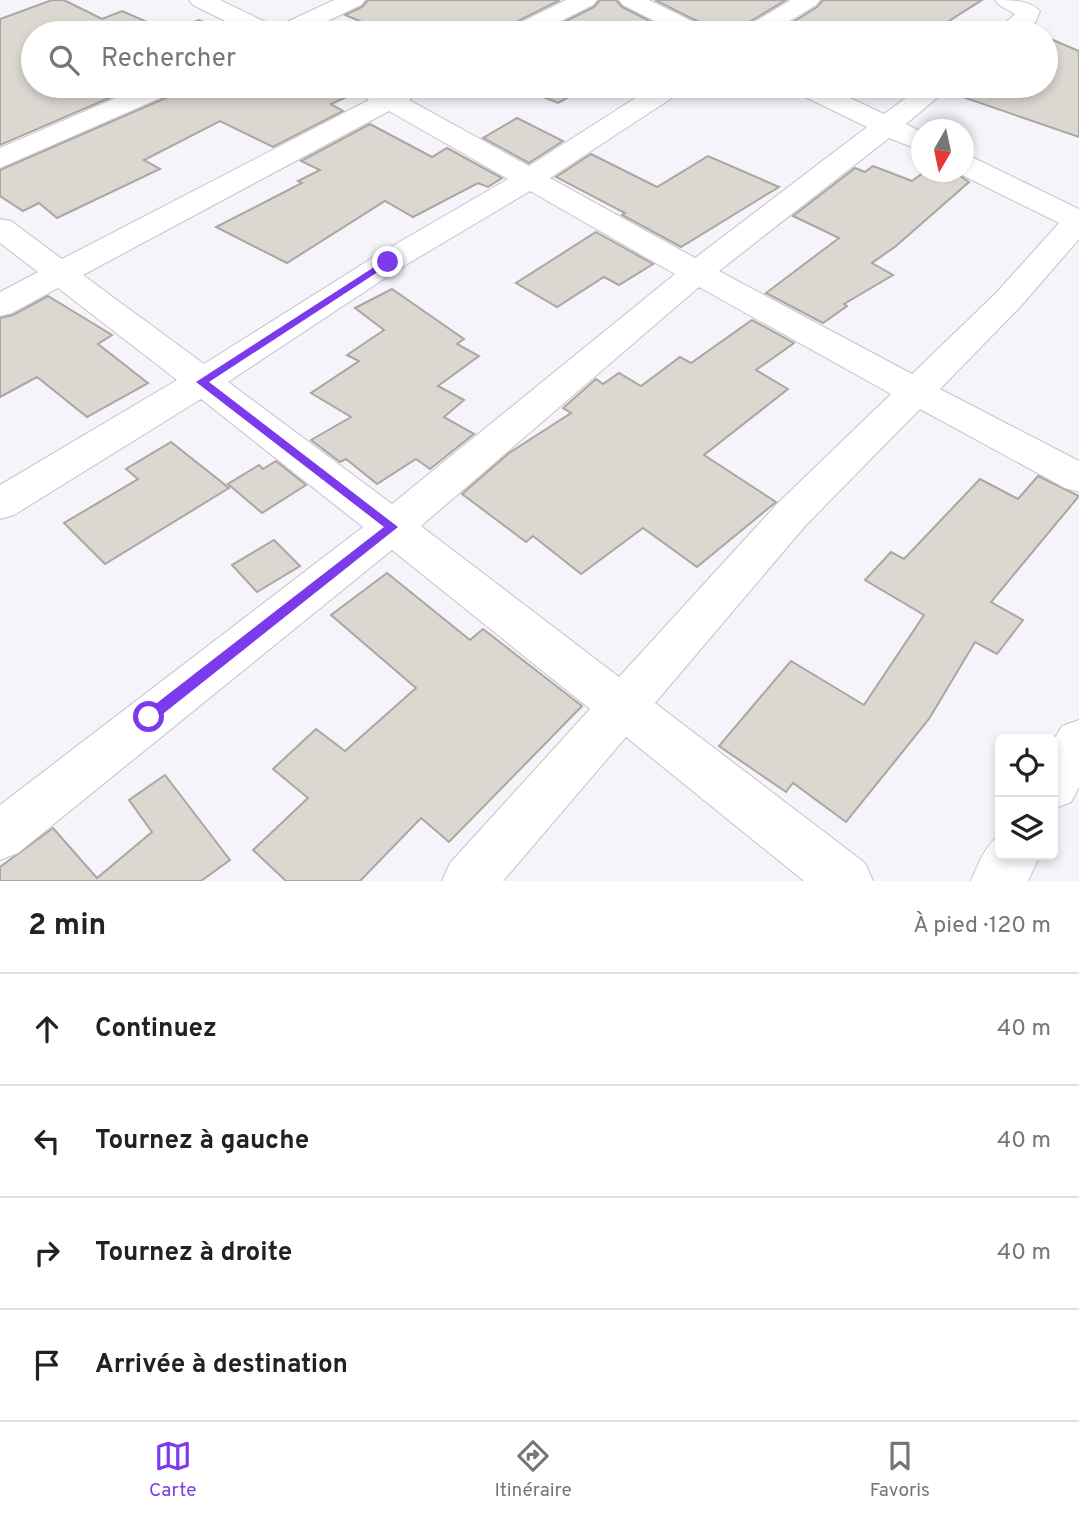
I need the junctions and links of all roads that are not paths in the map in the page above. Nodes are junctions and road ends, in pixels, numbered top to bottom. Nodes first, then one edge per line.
1 (201, 0) edge
2 (354, 0) edge
3 (585, 0) edge
4 (631, 0) edge
5 (808, 0) edge
6 (1007, 0) edge
7 (244, 21) edge
8 (309, 21) edge
9 (542, 21) edge
10 (672, 21) edge
11 (773, 21) edge
12 (1022, 21) edge
13 (138, 98) edge
14 (377, 98) edge
15 (404, 98) edge
16 (653, 98) edge
17 (829, 98) edge
18 (922, 98) edge
19 (886, 126) junction
20 (911, 138) edge
21 (0, 159) edge
22 (974, 169) edge
23 (529, 178) junction
24 (1079, 221) edge
25 (0, 228) edge
26 (697, 272) junction
27 (62, 273) junction
28 (0, 306) edge
29 (202, 382) junction
30 (916, 392) junction
31 (1079, 478) edge
32 (0, 505) edge
33 (392, 527) junction
34 (622, 708) junction
35 (1079, 741) edge
36 (1058, 777) edge
37 (0, 836) edge
38 (1011, 860) edge
39 (469, 881) edge
40 (846, 881) edge
41 (998, 881) edge

1 - 7 street
2 - 8 street
3 - 9 street
4 - 10 street
5 - 11 street
6 - 12 street
13 - 21 street
14 - 27 street
15 - 23 street
16 - 23 street
17 - 19 street
18 - 19 street
19 - 20 street
19 - 26 street
22 - 24 street
23 - 26 street
23 - 29 street
24 - 30 street
25 - 27 street
26 - 30 street
26 - 33 street
27 - 28 street
27 - 29 street
29 - 32 street
29 - 33 street
30 - 31 street
30 - 34 street
33 - 34 street
33 - 37 street
34 - 39 street
34 - 40 street
35 - 36 street
38 - 41 street

